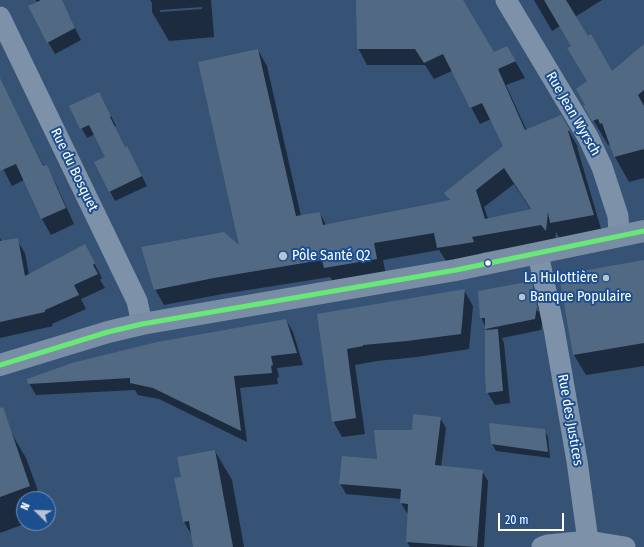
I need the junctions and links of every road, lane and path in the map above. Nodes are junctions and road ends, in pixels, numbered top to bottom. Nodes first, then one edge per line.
1 (506, 0) edge
2 (0, 17) edge
3 (643, 231) edge
4 (619, 236) junction
5 (538, 254) junction
6 (142, 324) junction
7 (0, 365) edge
8 (588, 541) junction
9 (542, 547) edge
10 (625, 547) edge

1 - 4 street, Rue Jean Wyrsch
2 - 6 street, Rue du Bosquet
3 - 4 main road
4 - 5 main road
5 - 6 main road
5 - 8 street, Rue des Justices
6 - 7 main road
8 - 9 street
8 - 10 street

